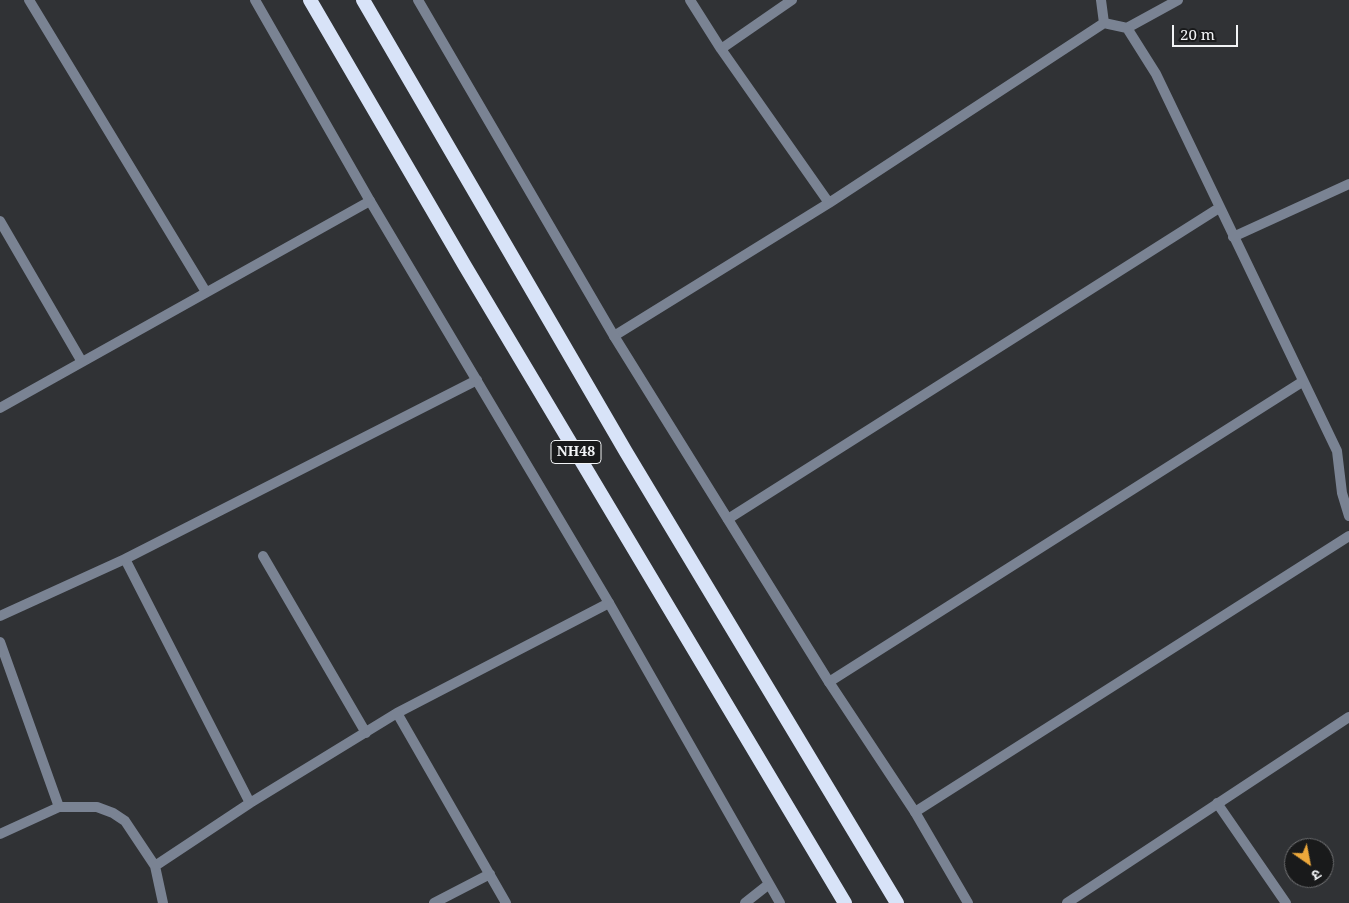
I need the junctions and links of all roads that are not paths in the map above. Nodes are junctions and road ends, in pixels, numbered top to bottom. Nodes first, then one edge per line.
1 (29, 0) edge
2 (255, 0) edge
3 (310, 0) edge
4 (363, 0) edge
5 (418, 0) edge
6 (690, 0) edge
7 (792, 0) edge
8 (1100, 0) edge
9 (1178, 0) edge
10 (1104, 23) junction
11 (1127, 28) junction
12 (721, 48) junction
13 (1349, 184) edge
14 (370, 201) junction
15 (829, 203) junction
16 (1219, 208) junction
17 (0, 221) edge
18 (1233, 236) junction
19 (206, 292) junction
20 (614, 336) junction
21 (82, 362) junction
22 (478, 380) junction
23 (1302, 382) junction
24 (0, 408) edge
25 (1349, 516) edge
26 (728, 519) junction
27 (1349, 536) edge
28 (263, 556) dead end
29 (125, 559) junction
30 (609, 603) junction
31 (0, 616) edge
32 (0, 642) edge
33 (829, 682) junction
34 (398, 713) junction
35 (1349, 717) edge
36 (366, 733) junction
37 (250, 803) junction
38 (1218, 803) junction
39 (59, 807) junction
40 (915, 812) junction
41 (0, 834) edge
42 (155, 866) junction
43 (490, 874) junction
44 (769, 884) junction
45 (163, 903) edge
46 (434, 903) edge
47 (506, 903) edge
48 (745, 903) edge
49 (780, 903) edge
50 (845, 903) edge
51 (897, 903) edge
52 (968, 903) edge
53 (1067, 903) edge
54 (1286, 903) edge

1 - 19 street
2 - 14 street
3 - 50 highway, NH48
4 - 51 highway, NH48
5 - 20 street
6 - 12 street
7 - 12 street
8 - 10 street
9 - 11 street
10 - 11 street
10 - 15 street
11 - 16 street
12 - 15 street
13 - 18 street
14 - 19 street
14 - 22 street
15 - 20 street
16 - 18 street
16 - 26 street
17 - 21 street
18 - 23 street
19 - 21 street
20 - 26 street
21 - 24 street
22 - 29 street
22 - 30 street
23 - 25 street
23 - 33 street
26 - 33 street
27 - 40 street
28 - 36 street
29 - 31 street
29 - 37 street
30 - 34 street
30 - 44 street
32 - 39 street
33 - 40 street
34 - 36 street
34 - 43 street
35 - 38 street
36 - 37 street
37 - 42 street
38 - 53 street
38 - 54 street
39 - 41 street
39 - 42 street
40 - 52 street
42 - 45 street
43 - 46 street
43 - 47 street
44 - 48 street
44 - 49 street

